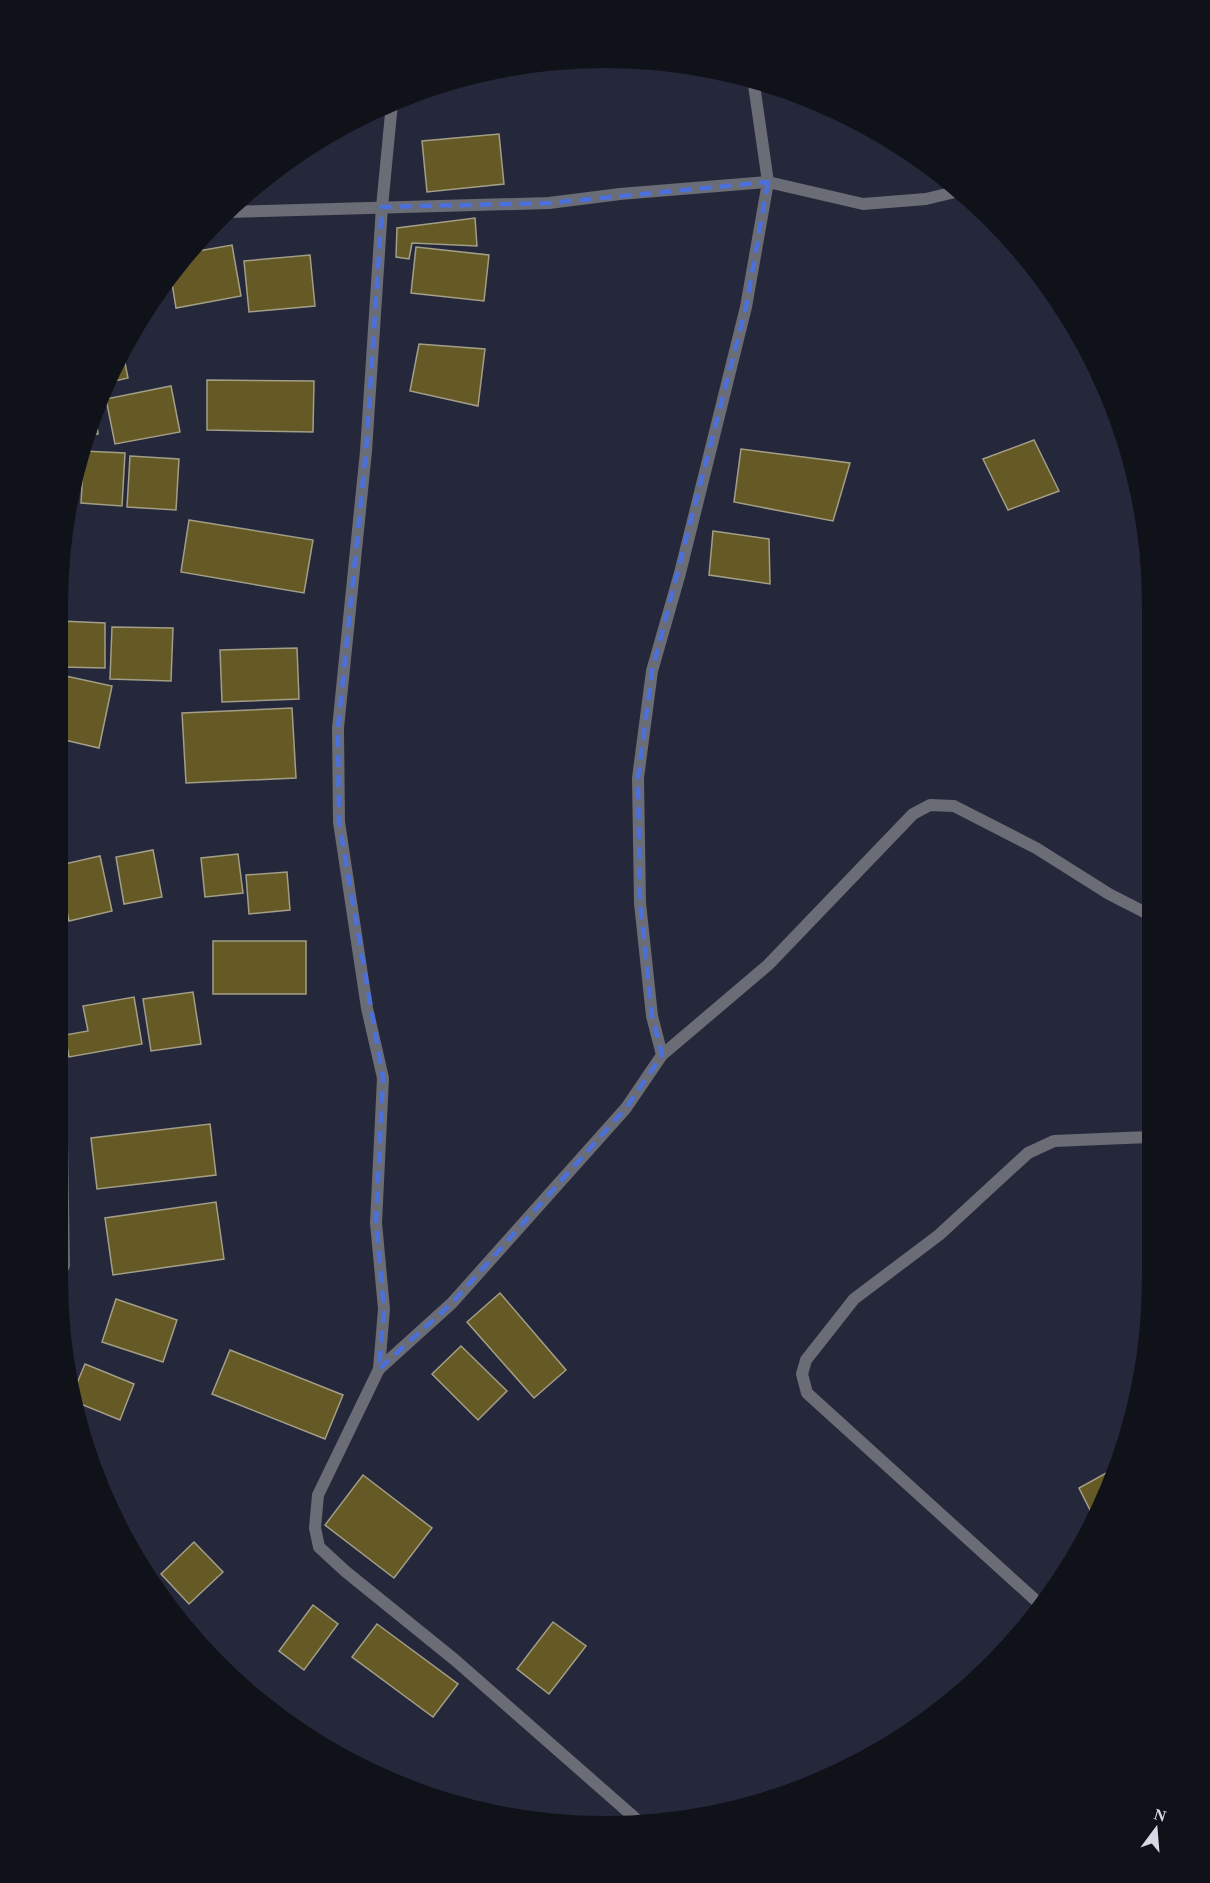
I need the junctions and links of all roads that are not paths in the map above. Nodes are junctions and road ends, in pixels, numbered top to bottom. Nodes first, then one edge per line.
1 (755, 89) edge
2 (391, 112) edge
3 (768, 182) junction
4 (950, 193) edge
5 (382, 207) junction
6 (240, 212) edge
7 (1142, 911) edge
8 (662, 1055) junction
9 (1142, 1137) edge
10 (379, 1369) junction
11 (1035, 1600) edge
12 (631, 1815) edge

1 - 3 street
2 - 5 street
3 - 4 street
3 - 5 street
3 - 8 street
5 - 6 street
5 - 10 street
7 - 8 street
8 - 10 street
9 - 11 street
10 - 12 street

